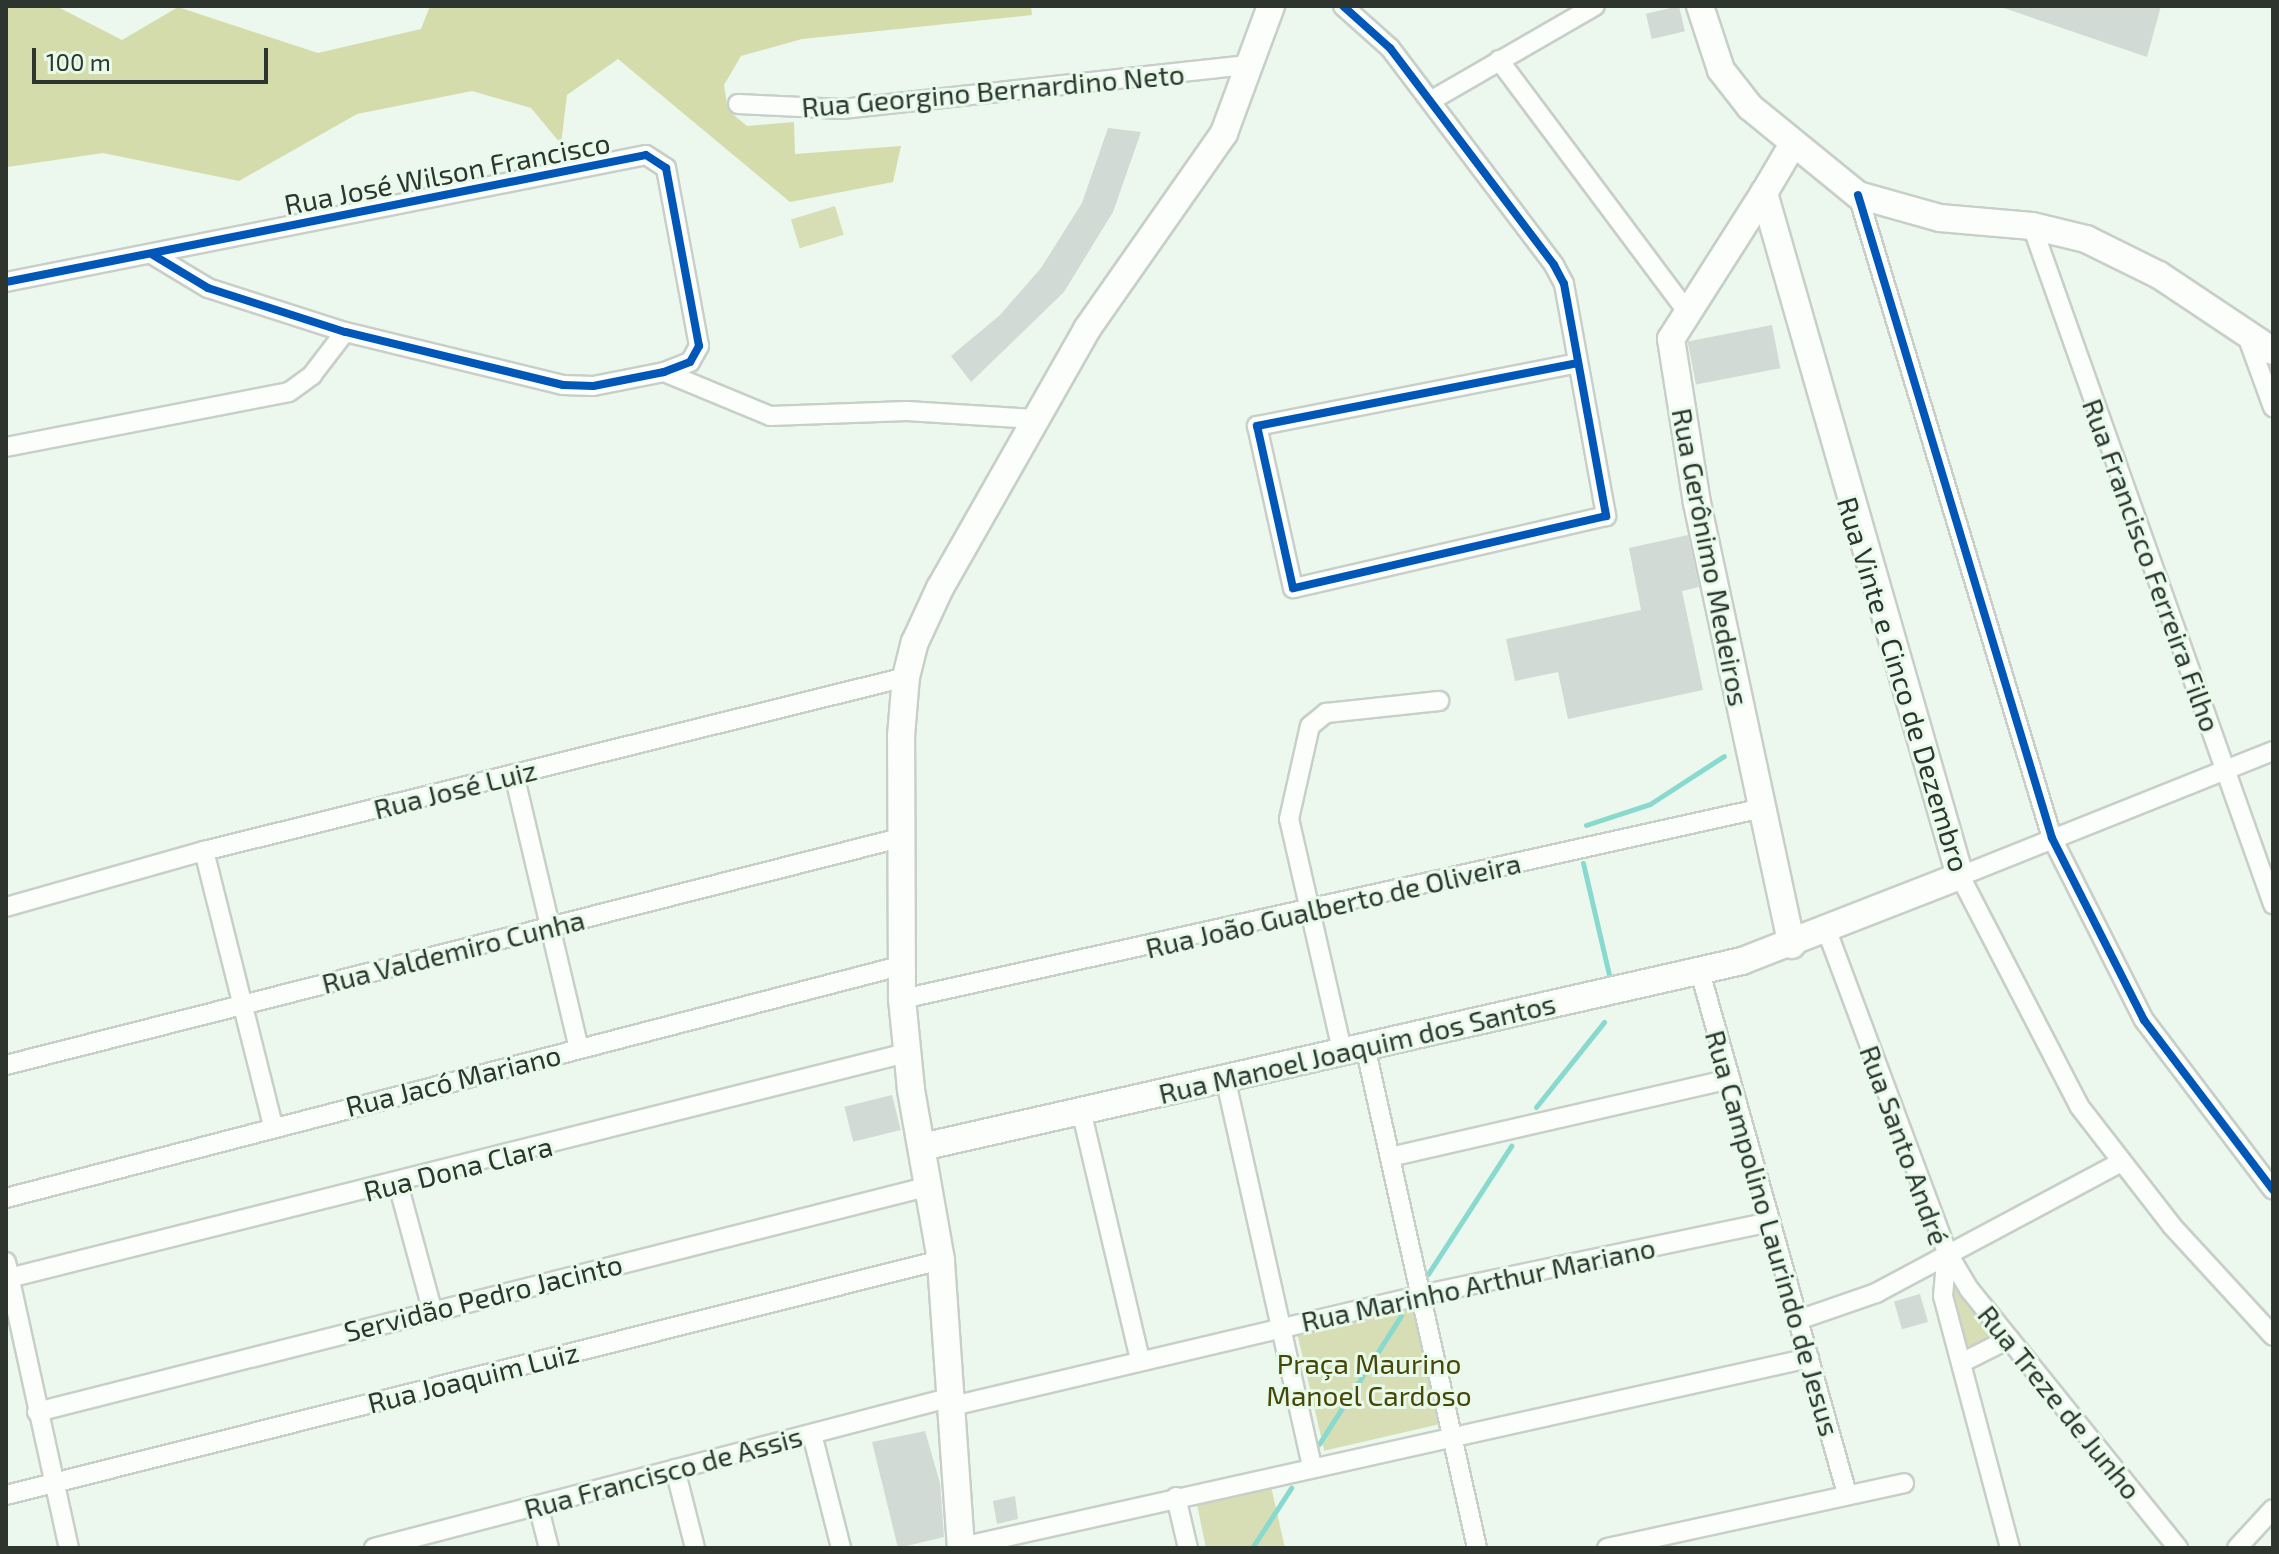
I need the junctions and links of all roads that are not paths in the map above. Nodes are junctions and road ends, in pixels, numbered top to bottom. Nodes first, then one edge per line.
1 (1271, 6) edge
2 (1343, 6) edge
3 (1595, 6) edge
4 (1700, 6) edge
5 (1499, 60) junction
6 (1248, 65) junction
7 (1432, 100) junction
8 (738, 104) dead end
9 (1793, 144) junction
10 (1764, 193) junction
11 (1858, 195) junction
12 (2032, 226) junction
13 (153, 255) junction
14 (6, 282) edge
15 (1686, 310) junction
16 (345, 332) junction
17 (2246, 333) junction
18 (2273, 351) edge
19 (1574, 364) junction
20 (664, 372) junction
21 (2273, 407) edge
22 (1035, 419) junction
23 (6, 447) edge
24 (906, 677) junction
25 (1439, 701) dead end
26 (2273, 751) edge
27 (2224, 768) junction
28 (514, 774) junction
29 (1763, 808) junction
30 (900, 838) junction
31 (2052, 838) junction
32 (204, 851) junction
33 (1960, 876) junction
34 (2273, 904) edge
35 (6, 907) edge
36 (1310, 911) junction
37 (551, 926) junction
38 (1827, 931) junction
39 (1792, 945) junction
40 (900, 966) junction
41 (1700, 972) junction
42 (902, 999) junction
43 (243, 1005) junction
44 (579, 1048) junction
45 (1354, 1048) junction
46 (906, 1053) junction
47 (6, 1065) edge
48 (1225, 1077) junction
49 (1730, 1079) junction
50 (1081, 1110) junction
51 (273, 1126) junction
52 (922, 1147) junction
53 (1390, 1157) junction
54 (2119, 1163) junction
55 (398, 1184) junction
56 (930, 1186) junction
57 (2273, 1190) edge
58 (6, 1198) edge
59 (1770, 1222) junction
60 (1947, 1252) junction
61 (941, 1260) junction
62 (8, 1270) edge
63 (1421, 1295) junction
64 (432, 1309) junction
65 (1798, 1320) junction
66 (1281, 1327) junction
67 (2273, 1336) edge
68 (2009, 1339) junction
69 (14, 1351) edge
70 (1809, 1358) junction
71 (1140, 1360) junction
72 (1961, 1363) junction
73 (952, 1402) junction
74 (37, 1412) junction
75 (1452, 1433) junction
76 (812, 1434) junction
77 (1312, 1465) junction
78 (675, 1469) junction
79 (54, 1482) junction
80 (1904, 1483) dead end
81 (1847, 1494) junction
82 (6, 1495) edge
83 (1176, 1497) junction
84 (538, 1505) junction
85 (2273, 1509) edge
86 (1039, 1529) junction
87 (402, 1544) edge
88 (69, 1548) edge
89 (374, 1548) edge
90 (549, 1548) edge
91 (695, 1548) edge
92 (841, 1548) edge
93 (961, 1548) edge
94 (1044, 1548) edge
95 (1188, 1548) edge
96 (1477, 1548) edge
97 (1607, 1548) edge
98 (2010, 1548) edge
99 (2178, 1548) edge
100 (2237, 1548) edge

1 - 6 main road
2 - 7 street
3 - 5 street
4 - 9 main road
5 - 7 street
5 - 15 street
6 - 8 street, Rua Georgino Bernardino Neto
6 - 22 main road
7 - 19 street
9 - 10 main road
9 - 11 main road
10 - 15 main road, Rua Gerônimo Medeiros
10 - 33 main road, Rua Vinte e Cinco de Dezembro
11 - 12 main road
11 - 31 street
12 - 17 main road
12 - 27 street, Rua Francisco Ferreira Filho
13 - 14 street, Rua José Wilson Francisco
13 - 16 street
13 - 20 street, Rua José Wilson Francisco
15 - 29 main road, Rua Gerônimo Medeiros
16 - 20 street
16 - 23 street
17 - 18 main road
17 - 21 street
19 - 19 street
20 - 22 street
22 - 24 main road
24 - 28 street, Rua José Luiz
24 - 30 main road
25 - 36 street
26 - 27 street
27 - 31 street
27 - 34 street, Rua Francisco Ferreira Filho
28 - 32 street, Rua José Luiz
28 - 37 street
29 - 36 street, Rua João Gualberto de Oliveira
29 - 39 main road, Rua Gerônimo Medeiros
30 - 37 street, Rua Valdemiro Cunha
30 - 40 main road
31 - 33 street
31 - 57 street
32 - 35 street, Rua José Luiz
32 - 43 street
33 - 38 main road, Rua Manoel Joaquim dos Santos
33 - 54 street, Rua Vinte e Cinco de Dezembro
36 - 42 street, Rua João Gualberto de Oliveira
36 - 45 street
37 - 43 street, Rua Valdemiro Cunha
37 - 44 street
38 - 39 main road, Rua Manoel Joaquim dos Santos
38 - 60 street, Rua Santo André
39 - 41 main road, Rua Manoel Joaquim dos Santos
40 - 42 main road
40 - 44 street, Rua Jacó Mariano
41 - 45 main road, Rua Manoel Joaquim dos Santos
41 - 49 street, Rua Campolino Laurindo de Jesus
42 - 46 main road
43 - 47 street, Rua Valdemiro Cunha
43 - 51 street
44 - 51 street, Rua Jacó Mariano
45 - 48 main road, Rua Manoel Joaquim dos Santos
45 - 53 street
46 - 52 main road
46 - 55 street, Rua Dona Clara
48 - 50 main road, Rua Manoel Joaquim dos Santos
48 - 66 street
49 - 53 street
49 - 59 street, Rua Campolino Laurindo de Jesus
50 - 52 main road, Rua Manoel Joaquim dos Santos
50 - 71 street
51 - 58 street, Rua Jacó Mariano
52 - 56 main road
53 - 63 street
54 - 60 street
54 - 67 street, Rua Vinte e Cinco de Dezembro
55 - 62 street, Rua Dona Clara
55 - 64 street
56 - 61 main road
56 - 64 street, Servidão Pedro Jacinto
59 - 63 street, Rua Marinho Arthur Mariano
59 - 65 street, Rua Campolino Laurindo de Jesus
60 - 65 street
60 - 68 street, Rua Treze de Junho
60 - 72 street, Rua Santo André
61 - 73 main road
61 - 79 street, Rua Joaquim Luiz
62 - 69 street
63 - 66 street, Rua Marinho Arthur Mariano
63 - 75 street
64 - 74 street, Servidão Pedro Jacinto
65 - 70 street, Rua Campolino Laurindo de Jesus
66 - 71 street, Rua Marinho Arthur Mariano
66 - 77 street
68 - 72 street
68 - 99 street, Rua Treze de Junho
69 - 74 street
70 - 75 street
70 - 81 street, Rua Campolino Laurindo de Jesus
71 - 73 street, Rua Marinho Arthur Mariano
72 - 98 street, Rua Santo André
73 - 76 street, Rua Francisco de Assis
73 - 93 main road
74 - 79 street
75 - 77 street
75 - 96 street
76 - 78 street, Rua Francisco de Assis
76 - 92 street
77 - 83 street
78 - 84 street, Rua Francisco de Assis
78 - 91 street
79 - 82 street, Rua Joaquim Luiz
79 - 88 street
80 - 81 street
81 - 97 street
83 - 86 street
83 - 95 street
84 - 87 street, Rua Francisco de Assis
84 - 90 street
85 - 100 street
86 - 93 street
86 - 94 street
87 - 89 street, Rua Francisco de Assis

